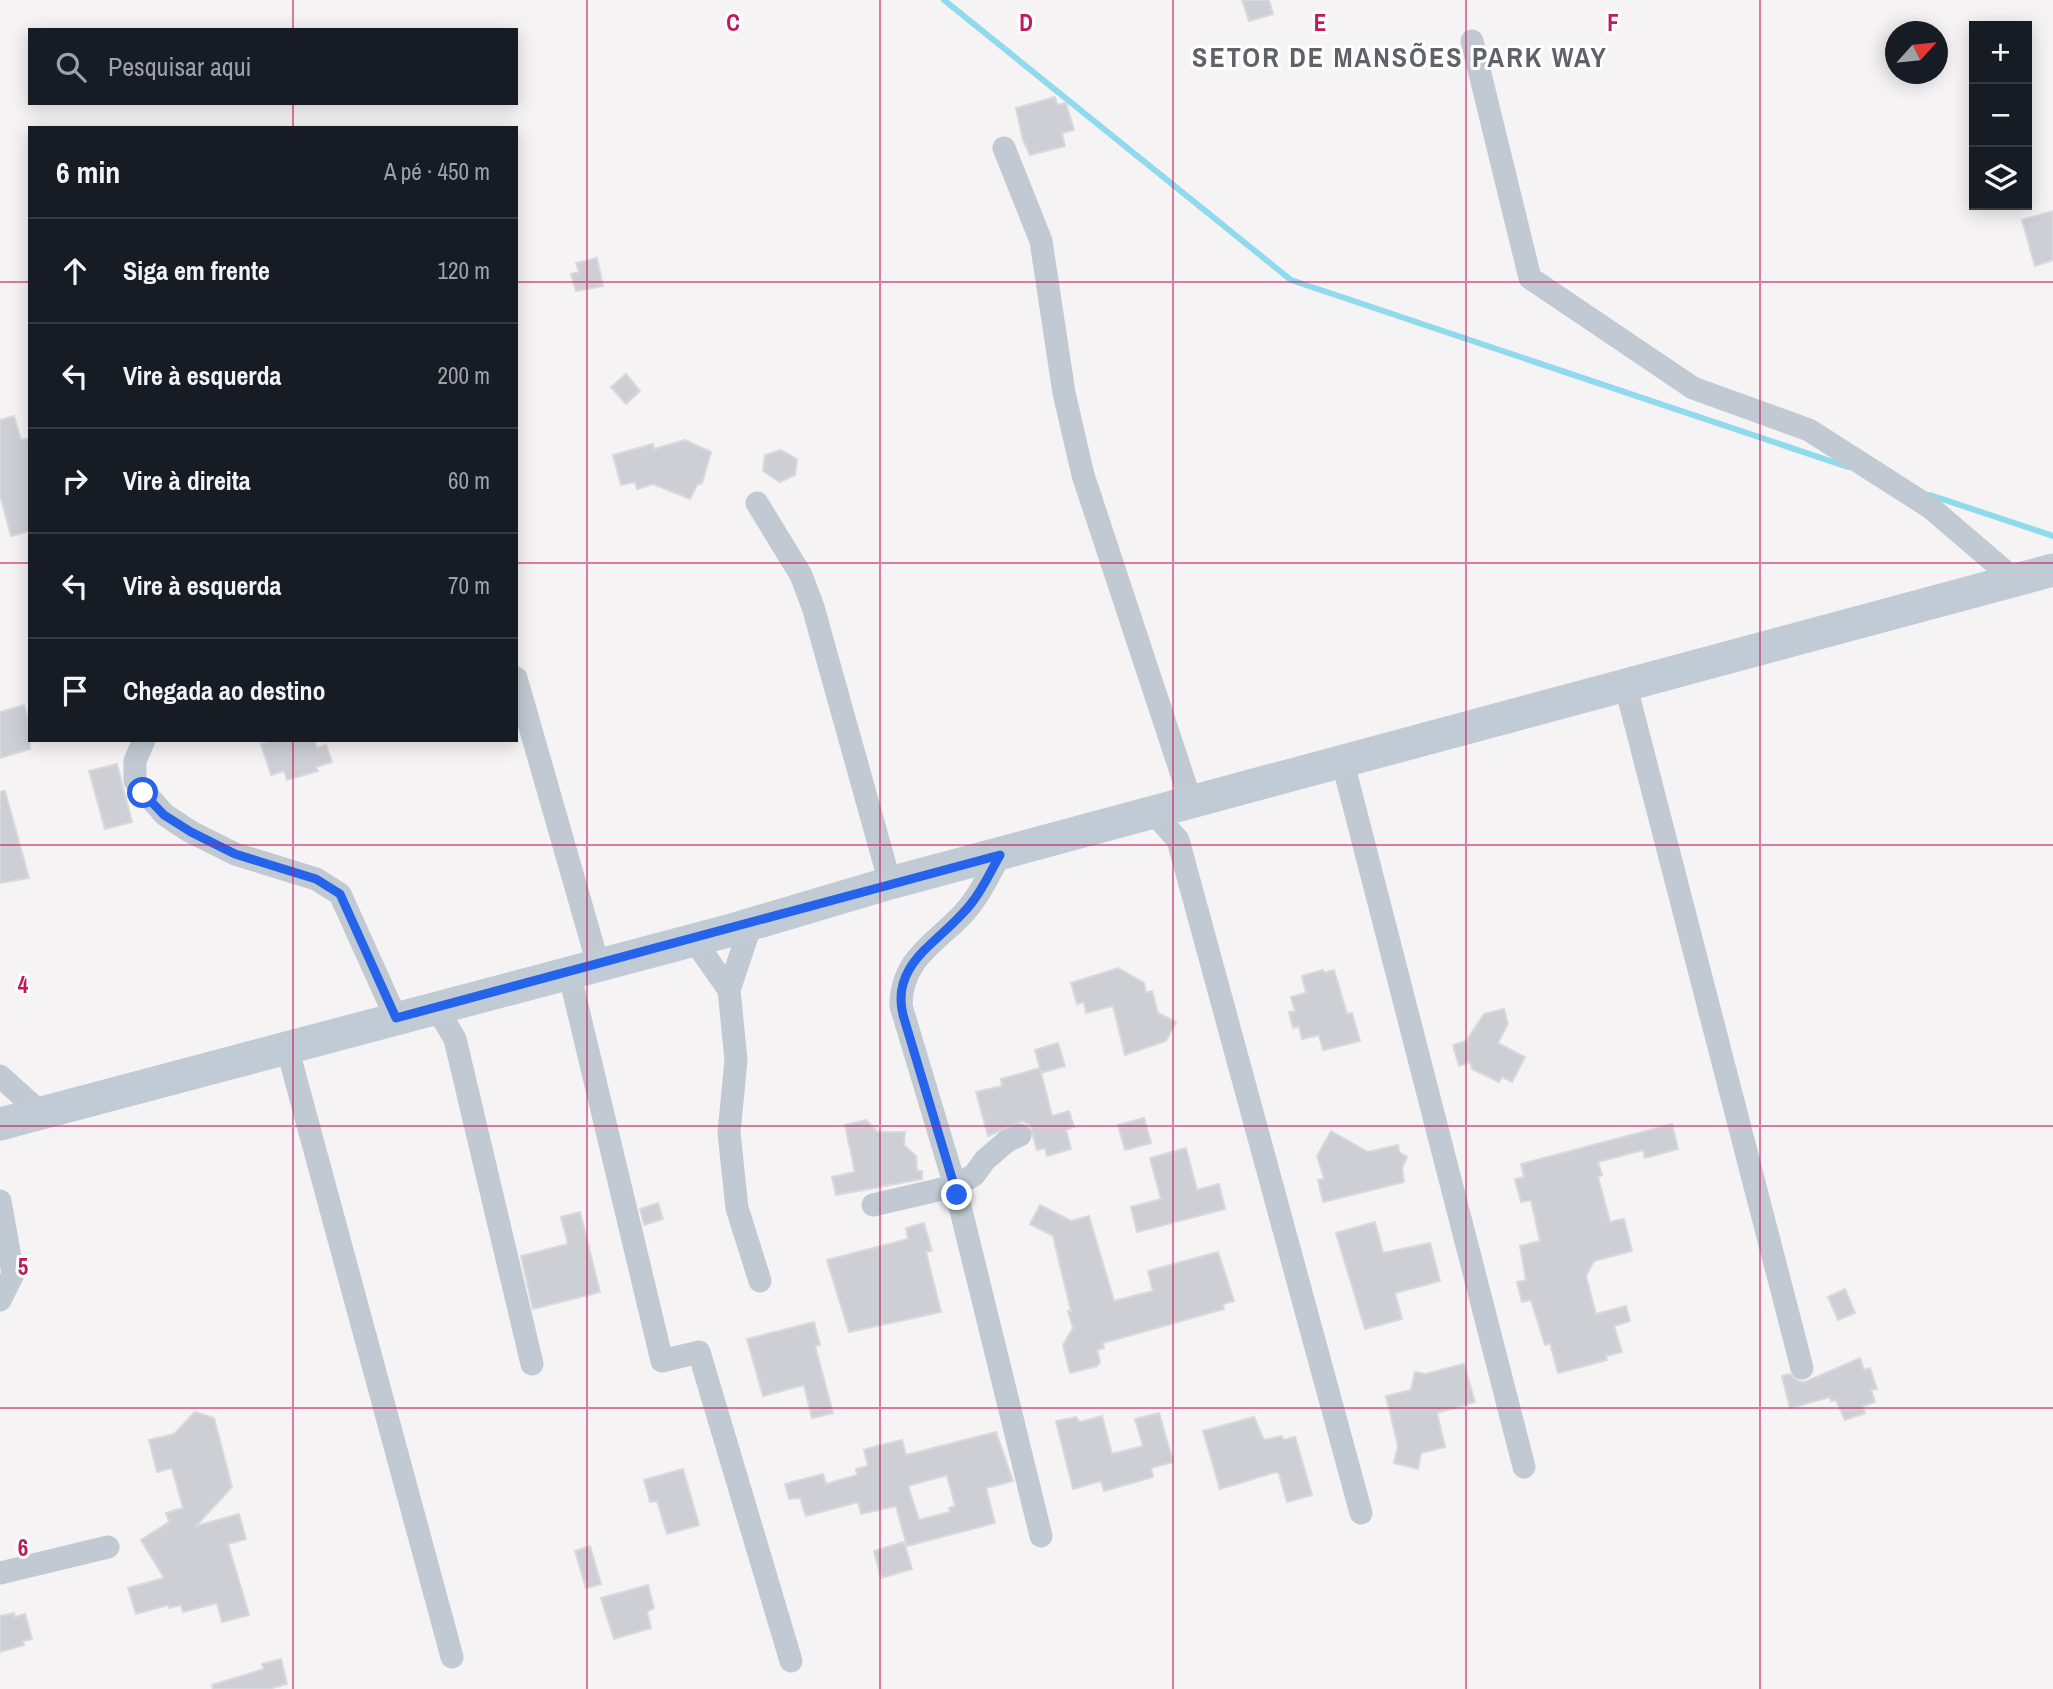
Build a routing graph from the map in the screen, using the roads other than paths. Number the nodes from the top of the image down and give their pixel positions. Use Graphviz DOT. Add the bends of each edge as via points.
graph roads {
  1 [pos="1472,41"];
  2 [pos="1004,148"];
  3 [pos="757,503"];
  4 [pos="2053,570"];
  5 [pos="2015,580"];
  6 [pos="518,687"];
  7 [pos="1626,687"];
  8 [pos="143,742"];
  9 [pos="1343,763"];
  10 [pos="1194,801"];
  11 [pos="1153,812"];
  12 [pos="1178,840"];
  13 [pos="1000,855"];
  14 [pos="890,883"];
  15 [pos="751,924"];
  16 [pos="694,940"];
  17 [pos="584,968"];
  18 [pos="729,990"];
  19 [pos="468,998"];
  20 [pos="436,1007"];
  21 [pos="396,1018"];
  22 [pos="455,1039"];
  23 [pos="287,1047"];
  24 [pos="0,1076"];
  25 [pos="41,1113"];
  26 [pos="0,1124"];
  27 [pos="1020,1135"];
  28 [pos="955,1186"];
  29 [pos="0,1201"];
  30 [pos="873,1205"];
  31 [pos="760,1281"];
  32 [pos="0,1300"];
  33 [pos="532,1364"];
  34 [pos="1802,1368"];
  35 [pos="1524,1467"];
  36 [pos="1361,1513"];
  37 [pos="1041,1536"];
  38 [pos="108,1547"];
  39 [pos="0,1573"];
  40 [pos="453,1657"];
  41 [pos="791,1661"];
  1 -- 5 [label="street" via="1530,278 1693,388 1809,430 1931,508"];
  2 -- 10 [label="street" via="1041,241 1064,393 1083,475"];
  3 -- 14 [label="street" via="801,575 813,607"];
  4 -- 5 [label="street"];
  5 -- 7 [label="street"];
  6 -- 17 [label="street"];
  7 -- 9 [label="street"];
  7 -- 34 [label="street"];
  8 -- 21 [label="street" via="135,761 135,781 164,815 235,854 316,879 340,894"];
  9 -- 10 [label="street"];
  9 -- 35 [label="street"];
  10 -- 11 [label="street"];
  10 -- 12 [label="street"];
  11 -- 12 [label="street"];
  11 -- 13 [label="street"];
  12 -- 36 [label="street"];
  13 -- 14 [label="street"];
  13 -- 28 [label="street" via="962,915 916,957 901,989 903,1015"];
  14 -- 15 [label="street"];
  15 -- 16 [label="street"];
  15 -- 18 [label="street"];
  16 -- 17 [label="street"];
  16 -- 18 [label="street"];
  17 -- 19 [label="street"];
  17 -- 41 [label="street" via="662,1361 699,1352"];
  18 -- 31 [label="street" via="736,1060 729,1133 732,1177"];
  19 -- 20 [label="street"];
  19 -- 22 [label="street"];
  20 -- 21 [label="street"];
  20 -- 22 [label="street"];
  21 -- 23 [label="street"];
  22 -- 33 [label="street"];
  23 -- 25 [label="street"];
  23 -- 40 [label="street"];
  24 -- 25 [label="street"];
  25 -- 26 [label="street"];
  27 -- 28 [label="street"];
  28 -- 30 [label="street"];
  28 -- 37 [label="street"];
  29 -- 32 [label="street" via="13,1274"];
  38 -- 39 [label="street"];
}
